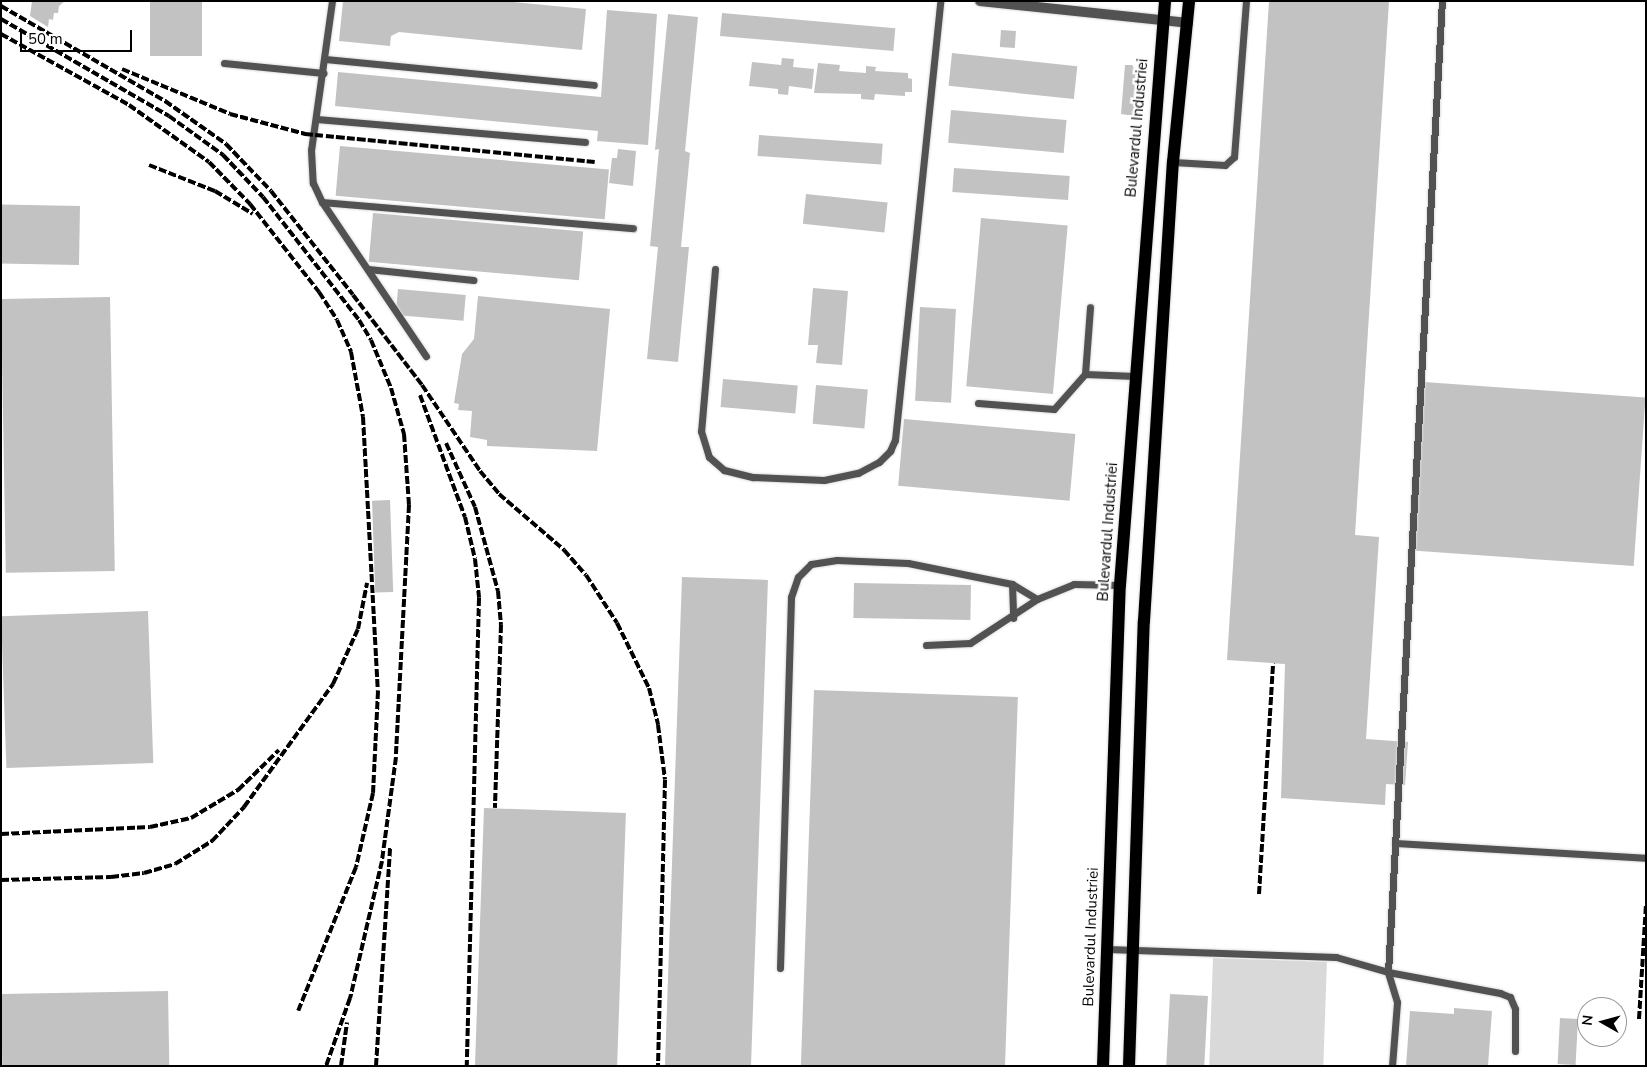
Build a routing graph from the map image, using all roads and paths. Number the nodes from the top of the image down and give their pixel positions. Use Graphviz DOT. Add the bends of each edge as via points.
graph roads {
  1 [pos="332,1"];
  2 [pos="940,1"];
  3 [pos="980,1"];
  4 [pos="1165,1"];
  5 [pos="1189,1"];
  6 [pos="1246,1"];
  7 [pos="1442,1"];
  8 [pos="1163,20"];
  9 [pos="1188,23"];
  10 [pos="325,59"];
  11 [pos="224,63"];
  12 [pos="323,73"];
  13 [pos="594,85"];
  14 [pos="317,119"];
  15 [pos="585,142"];
  16 [pos="1173,162"];
  17 [pos="322,202"];
  18 [pos="633,228"];
  19 [pos="368,269"];
  20 [pos="715,269"];
  21 [pos="473,280"];
  22 [pos="1090,307"];
  23 [pos="426,356"];
  24 [pos="1085,374"];
  25 [pos="1135,376"];
  26 [pos="978,403"];
  27 [pos="1012,584"];
  28 [pos="1120,586"];
  29 [pos="1037,599"];
  30 [pos="1013,618"];
  31 [pos="926,645"];
  32 [pos="1395,843"];
  33 [pos="1646,858"];
  34 [pos="1107,949"];
  35 [pos="1132,950"];
  36 [pos="780,968"];
  37 [pos="1388,972"];
  38 [pos="1515,1051"];
  39 [pos="1103,1066"];
  40 [pos="1129,1066"];
  41 [pos="1392,1066"];
  1 -- 10 [label="lane"];
  2 -- 20 [label="lane" via="895,440 890,451 878,462 858,474 824,480 753,477 724,470 709,457 701,431"];
  3 -- 8 [label="street"];
  4 -- 8 [label="main road, Bulevardul Industriei"];
  5 -- 9 [label="main road"];
  6 -- 16 [label="lane" via="1234,157 1225,165"];
  7 -- 32 [label="lane"];
  8 -- 9 [label="street"];
  8 -- 25 [label="main road, Bulevardul Industriei"];
  9 -- 16 [label="main road"];
  10 -- 12 [label="lane"];
  10 -- 13 [label="lane"];
  11 -- 12 [label="lane"];
  12 -- 14 [label="lane"];
  14 -- 15 [label="lane"];
  14 -- 17 [label="lane" via="310,167"];
  16 -- 35 [label="main road" via="1144,621"];
  17 -- 18 [label="lane"];
  17 -- 19 [label="lane"];
  19 -- 21 [label="lane"];
  19 -- 23 [label="lane"];
  22 -- 24 [label="lane"];
  24 -- 25 [label="lane"];
  24 -- 26 [label="lane" via="1054,409"];
  25 -- 28 [label="main road, Bulevardul Industriei"];
  27 -- 29 [label="lane"];
  27 -- 30 [label="lane"];
  27 -- 36 [label="lane" via="908,563 837,560 811,564 798,577 791,596"];
  28 -- 29 [label="lane" via="1074,584"];
  28 -- 34 [label="main road, Bulevardul Industriei"];
  29 -- 30 [label="lane"];
  30 -- 31 [label="lane" via="970,643"];
  32 -- 33 [label="lane"];
  32 -- 37 [label="lane"];
  34 -- 35 [label="lane"];
  34 -- 39 [label="main road, Bulevardul Industriei"];
  35 -- 37 [label="lane" via="1336,957"];
  35 -- 40 [label="main road"];
  37 -- 38 [label="lane" via="1510,997 1514,1009"];
  37 -- 41 [label="lane" via="1397,1002"];
}
